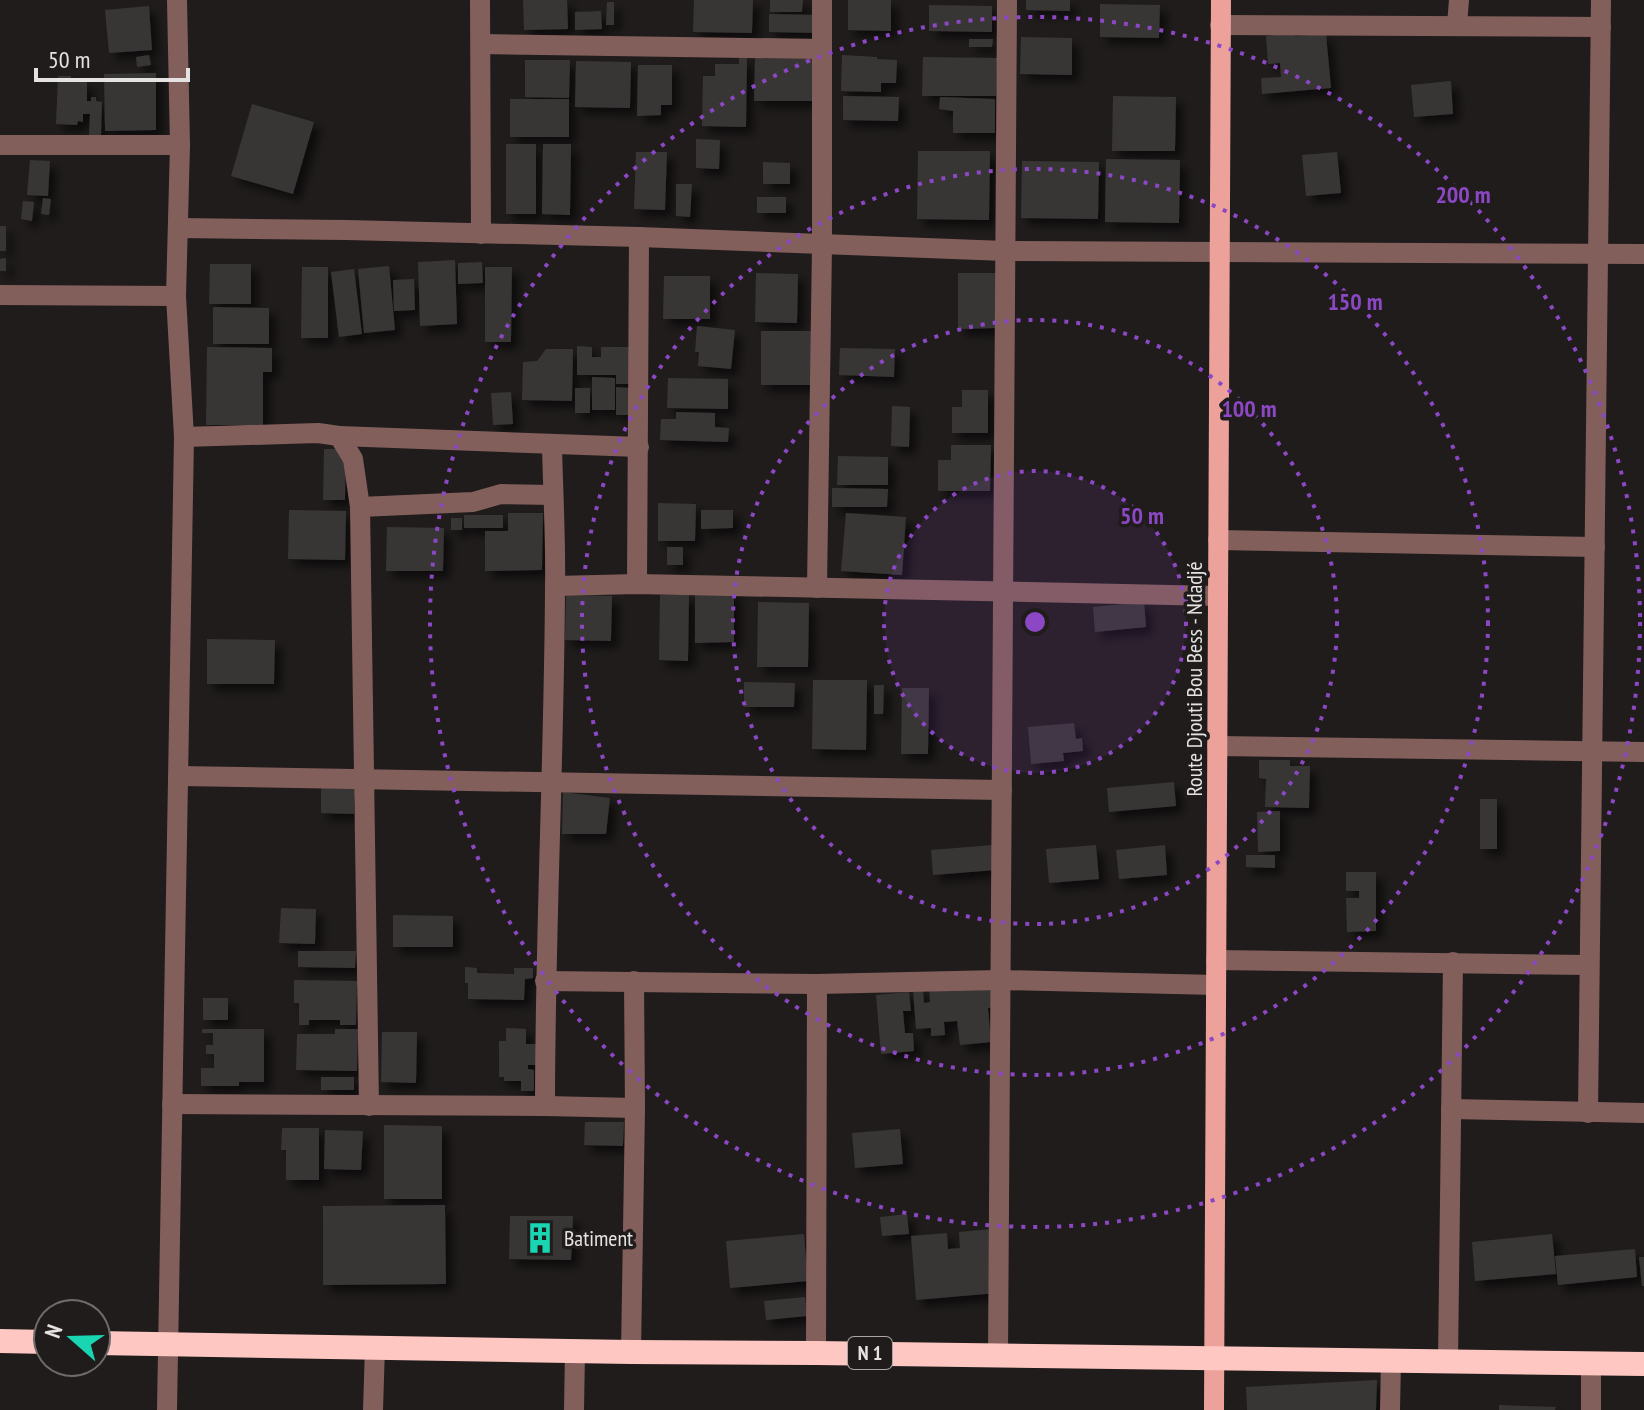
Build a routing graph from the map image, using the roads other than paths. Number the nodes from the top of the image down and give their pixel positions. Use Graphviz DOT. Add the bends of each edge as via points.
graph roads {
  1 [pos="177,0"];
  2 [pos="480,0"];
  3 [pos="822,0"];
  4 [pos="1007,0"];
  5 [pos="1221,0"];
  6 [pos="1459,0"];
  7 [pos="1601,0"];
  8 [pos="1220,25"];
  9 [pos="1457,25"];
  10 [pos="1601,27"];
  11 [pos="481,44"];
  12 [pos="822,49"];
  13 [pos="0,145"];
  14 [pos="180,145"];
  15 [pos="179,228"];
  16 [pos="481,234"];
  17 [pos="639,237"];
  18 [pos="822,245"];
  19 [pos="1005,251"];
  20 [pos="1219,252"];
  21 [pos="1598,254"];
  22 [pos="1644,254"];
  23 [pos="0,295"];
  24 [pos="176,296"];
  25 [pos="339,436"];
  26 [pos="184,437"];
  27 [pos="552,445"];
  28 [pos="639,447"];
  29 [pos="553,495"];
  30 [pos="360,507"];
  31 [pos="1218,540"];
  32 [pos="1595,547"];
  33 [pos="637,584"];
  34 [pos="555,586"];
  35 [pos="817,588"];
  36 [pos="1003,592"];
  37 [pos="1218,596"];
  38 [pos="1217,746"];
  39 [pos="1592,752"];
  40 [pos="1644,752"];
  41 [pos="179,776"];
  42 [pos="363,779"];
  43 [pos="552,783"];
  44 [pos="1002,790"];
  45 [pos="1216,960"];
  46 [pos="1453,962"];
  47 [pos="1589,965"];
  48 [pos="1000,980"];
  49 [pos="545,981"];
  50 [pos="634,981"];
  51 [pos="817,984"];
  52 [pos="1216,985"];
  53 [pos="172,1104"];
  54 [pos="369,1106"];
  55 [pos="545,1106"];
  56 [pos="635,1108"];
  57 [pos="1451,1109"];
  58 [pos="1588,1113"];
  59 [pos="1644,1113"];
  60 [pos="0,1341"];
  61 [pos="32,1342"];
  62 [pos="112,1343"];
  63 [pos="168,1344"];
  64 [pos="375,1347"];
  65 [pos="575,1351"];
  66 [pos="631,1352"];
  67 [pos="816,1353"];
  68 [pos="998,1355"];
  69 [pos="1215,1358"];
  70 [pos="1391,1360"];
  71 [pos="1448,1361"];
  72 [pos="1591,1363"];
  73 [pos="1644,1364"];
  74 [pos="167,1410"];
  75 [pos="373,1410"];
  76 [pos="574,1410"];
  77 [pos="1214,1410"];
  78 [pos="1390,1410"];
  79 [pos="1591,1410"];
  1 -- 14 [label="street"];
  2 -- 11 [label="street"];
  3 -- 12 [label="street"];
  4 -- 19 [label="street"];
  5 -- 8 [label="main road, Route Djouti Bou Bess - Ndadjé"];
  6 -- 9 [label="street"];
  7 -- 10 [label="street"];
  8 -- 9 [label="street"];
  8 -- 20 [label="main road, Route Djouti Bou Bess - Ndadjé"];
  9 -- 10 [label="street"];
  10 -- 21 [label="street"];
  11 -- 12 [label="street"];
  11 -- 16 [label="street"];
  12 -- 18 [label="street"];
  13 -- 14 [label="street"];
  14 -- 15 [label="street"];
  15 -- 16 [label="street"];
  15 -- 24 [label="street"];
  16 -- 17 [label="street"];
  17 -- 18 [label="street"];
  17 -- 28 [label="street"];
  18 -- 19 [label="street"];
  18 -- 35 [label="street"];
  19 -- 20 [label="street"];
  19 -- 36 [label="street"];
  20 -- 21 [label="street"];
  20 -- 31 [label="main road, Route Djouti Bou Bess - Ndadjé"];
  21 -- 22 [label="street"];
  21 -- 32 [label="street"];
  23 -- 24 [label="street"];
  24 -- 26 [label="street"];
  25 -- 26 [label="street"];
  25 -- 27 [label="street"];
  25 -- 30 [label="street" via="353,459"];
  26 -- 41 [label="street"];
  27 -- 28 [label="street"];
  27 -- 29 [label="street"];
  28 -- 33 [label="street"];
  29 -- 30 [label="street" via="501,494 473,502"];
  29 -- 34 [label="street"];
  30 -- 42 [label="street"];
  31 -- 32 [label="street"];
  31 -- 37 [label="main road, Route Djouti Bou Bess - Ndadjé"];
  32 -- 39 [label="street"];
  33 -- 34 [label="street"];
  33 -- 35 [label="street"];
  34 -- 43 [label="street"];
  35 -- 36 [label="street"];
  36 -- 37 [label="street"];
  36 -- 44 [label="street"];
  37 -- 38 [label="main road, Route Djouti Bou Bess - Ndadjé"];
  38 -- 39 [label="street"];
  38 -- 45 [label="main road, Route Djouti Bou Bess - Ndadjé"];
  39 -- 40 [label="street"];
  39 -- 47 [label="street"];
  41 -- 42 [label="street"];
  41 -- 53 [label="street"];
  42 -- 43 [label="street"];
  42 -- 54 [label="street"];
  43 -- 44 [label="street"];
  43 -- 49 [label="street"];
  44 -- 48 [label="street"];
  45 -- 46 [label="street"];
  45 -- 52 [label="main road, Route Djouti Bou Bess - Ndadjé"];
  46 -- 47 [label="street"];
  46 -- 57 [label="street"];
  47 -- 58 [label="street"];
  48 -- 51 [label="street"];
  48 -- 52 [label="street"];
  48 -- 68 [label="street"];
  49 -- 50 [label="street"];
  49 -- 55 [label="street"];
  50 -- 51 [label="street"];
  50 -- 56 [label="street"];
  51 -- 67 [label="street"];
  52 -- 69 [label="main road, Route Djouti Bou Bess - Ndadjé"];
  53 -- 54 [label="street"];
  53 -- 63 [label="street"];
  54 -- 55 [label="street"];
  55 -- 56 [label="street"];
  56 -- 66 [label="street"];
  57 -- 58 [label="street"];
  57 -- 71 [label="street"];
  58 -- 59 [label="street"];
  60 -- 61 [label="highway"];
  62 -- 63 [label="highway, N 1"];
  63 -- 64 [label="highway, N 1"];
  63 -- 74 [label="street"];
  64 -- 65 [label="highway, N 1"];
  64 -- 75 [label="street"];
  65 -- 66 [label="highway, N 1"];
  65 -- 76 [label="street"];
  66 -- 67 [label="highway, N 1"];
  67 -- 68 [label="highway, N 1"];
  68 -- 69 [label="highway, N 1"];
  69 -- 70 [label="highway, N 1"];
  69 -- 77 [label="main road, Route Djouti Bou Bess - Ndadjé"];
  70 -- 71 [label="highway, N 1"];
  70 -- 78 [label="street"];
  71 -- 72 [label="highway, N 1"];
  72 -- 73 [label="highway, N 1"];
  72 -- 79 [label="street"];
}
